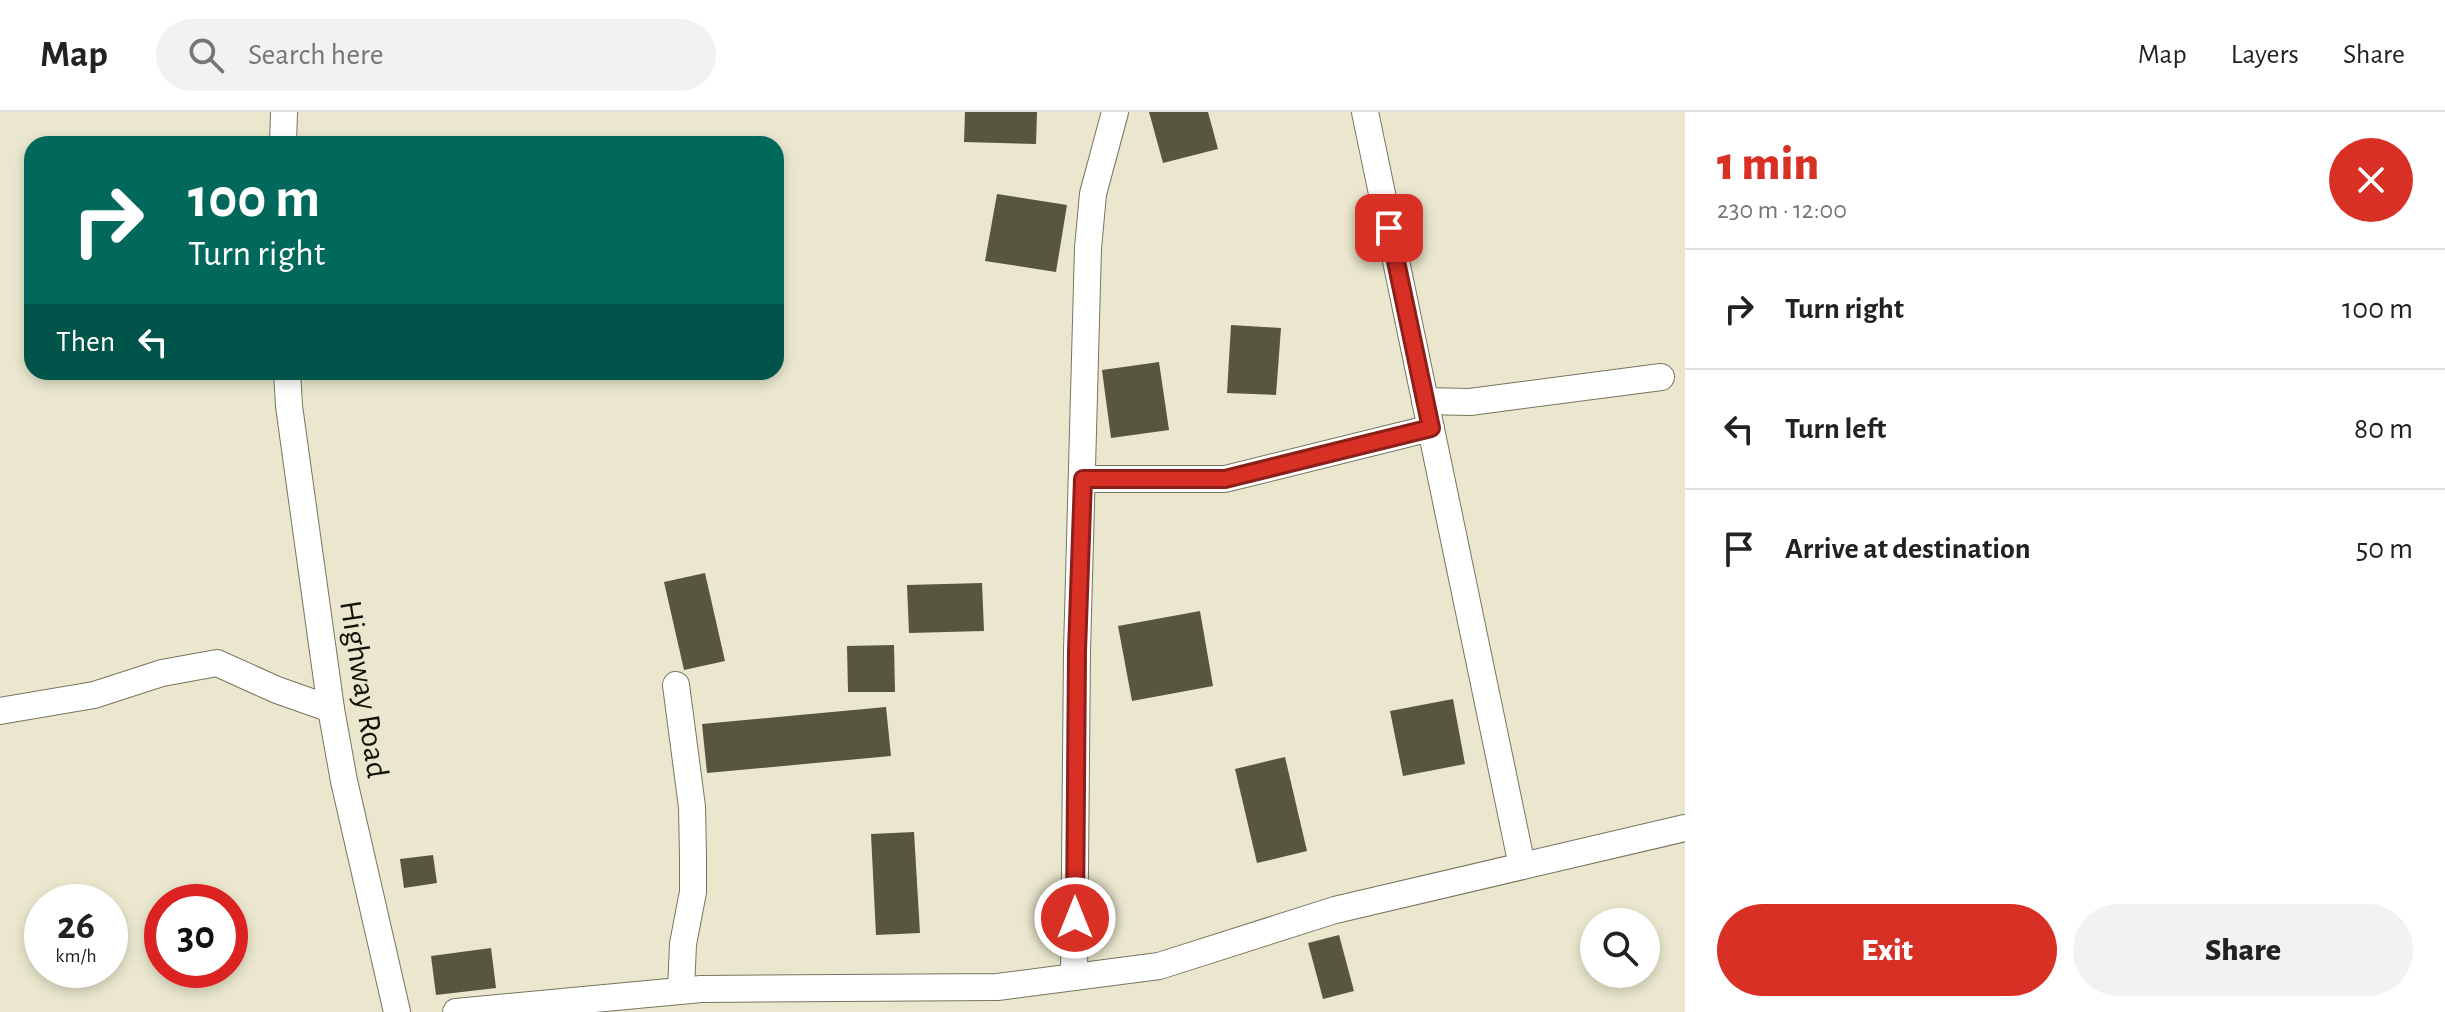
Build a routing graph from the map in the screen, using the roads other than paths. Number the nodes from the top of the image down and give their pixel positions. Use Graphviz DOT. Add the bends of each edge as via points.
graph roads {
  1 [pos="284,112"];
  2 [pos="1115,112"];
  3 [pos="1365,112"];
  4 [pos="283,136"];
  5 [pos="1661,377"];
  6 [pos="287,380"];
  7 [pos="1425,401"];
  8 [pos="1431,428"];
  9 [pos="1083,479"];
  10 [pos="676,685"];
  11 [pos="331,709"];
  12 [pos="0,711"];
  13 [pos="1685,828"];
  14 [pos="1522,866"];
  15 [pos="1074,977"];
  16 [pos="681,990"];
  17 [pos="397,1012"];
  18 [pos="456,1012"];
  1 -- 4 [label="street"];
  2 -- 9 [label="street" via="1093,194 1088,248"];
  3 -- 7 [label="street"];
  5 -- 7 [label="street" via="1470,402"];
  6 -- 11 [label="street, Highway Road"];
  7 -- 8 [label="street"];
  8 -- 9 [label="street" via="1225,479"];
  8 -- 14 [label="street"];
  9 -- 15 [label="street"];
  10 -- 16 [label="street" via="693,857"];
  11 -- 12 [label="street" via="217,663 162,673 94,695"];
  11 -- 17 [label="street, Highway Road"];
  13 -- 14 [label="street"];
  14 -- 15 [label="street" via="1335,910 1159,966"];
  15 -- 16 [label="street" via="997,987"];
  16 -- 18 [label="street"];
}
